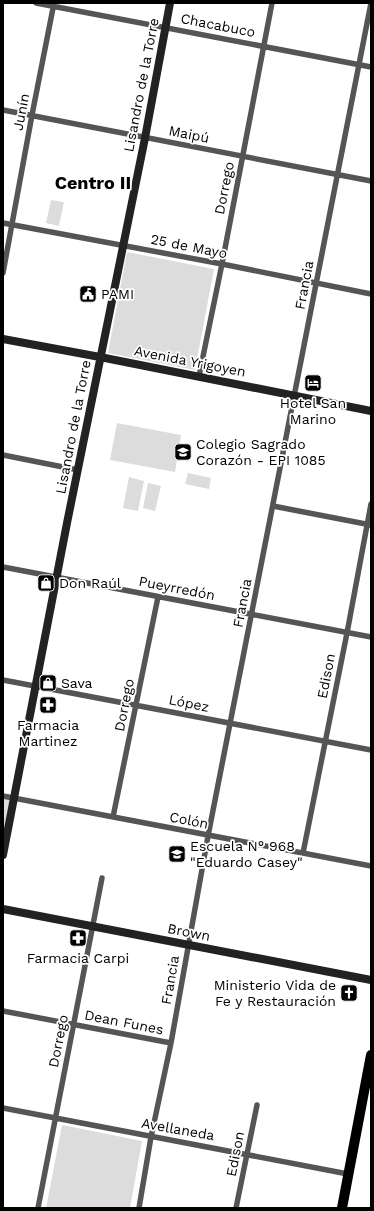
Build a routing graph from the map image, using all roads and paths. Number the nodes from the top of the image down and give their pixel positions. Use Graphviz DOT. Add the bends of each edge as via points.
graph roads {
  1 [pos="36,3"];
  2 [pos="170,3"];
  3 [pos="272,3"];
  4 [pos="371,3"];
  5 [pos="54,5"];
  6 [pos="164,27"];
  7 [pos="264,46"];
  8 [pos="358,64"];
  9 [pos="371,67"];
  10 [pos="3,110"];
  11 [pos="32,115"];
  12 [pos="144,138"];
  13 [pos="242,157"];
  14 [pos="337,175"];
  15 [pos="371,181"];
  16 [pos="3,223"];
  17 [pos="12,225"];
  18 [pos="122,246"];
  19 [pos="222,264"];
  20 [pos="3,273"];
  21 [pos="316,283"];
  22 [pos="371,294"];
  23 [pos="3,339"];
  24 [pos="100,357"];
  25 [pos="199,376"];
  26 [pos="294,396"];
  27 [pos="371,411"];
  28 [pos="3,456"];
  29 [pos="78,470"];
  30 [pos="371,504"];
  31 [pos="273,506"];
  32 [pos="369,524"];
  33 [pos="3,567"];
  34 [pos="57,577"];
  35 [pos="158,597"];
  36 [pos="252,615"];
  37 [pos="347,633"];
  38 [pos="371,638"];
  39 [pos="3,680"];
  40 [pos="36,686"];
  41 [pos="137,705"];
  42 [pos="231,723"];
  43 [pos="325,741"];
  44 [pos="371,750"];
  45 [pos="3,796"];
  46 [pos="13,798"];
  47 [pos="114,817"];
  48 [pos="208,836"];
  49 [pos="303,853"];
  50 [pos="3,855"];
  51 [pos="371,866"];
  52 [pos="102,878"];
  53 [pos="3,909"];
  54 [pos="92,926"];
  55 [pos="188,945"];
  56 [pos="371,980"];
  57 [pos="3,1011"];
  58 [pos="73,1024"];
  59 [pos="171,1043"];
  60 [pos="371,1056"];
  61 [pos="368,1083"];
  62 [pos="257,1105"];
  63 [pos="3,1108"];
  64 [pos="55,1118"];
  65 [pos="151,1137"];
  66 [pos="247,1154"];
  67 [pos="348,1174"];
  68 [pos="38,1208"];
  69 [pos="138,1208"];
  70 [pos="236,1208"];
  71 [pos="342,1208"];
  1 -- 5 [label="street, Chacabuco"];
  2 -- 6 [label="main road, Lisandro de la Torre"];
  3 -- 7 [label="street, Dorrego"];
  4 -- 8 [label="street, Francia"];
  5 -- 6 [label="street, Chacabuco"];
  5 -- 11 [label="street, Junín"];
  6 -- 7 [label="street, Chacabuco"];
  6 -- 12 [label="main road, Lisandro de la Torre"];
  7 -- 8 [label="street, Chacabuco"];
  7 -- 13 [label="street, Dorrego"];
  8 -- 9 [label="street, Chacabuco"];
  8 -- 14 [label="street, Francia"];
  10 -- 11 [label="street, Maipú"];
  11 -- 12 [label="street, Maipú"];
  11 -- 17 [label="street, Junín"];
  12 -- 13 [label="street, Maipú"];
  12 -- 18 [label="main road, Lisandro de la Torre"];
  13 -- 14 [label="street, Maipú"];
  13 -- 19 [label="street, Dorrego"];
  14 -- 15 [label="street, Maipú"];
  14 -- 21 [label="street, Francia"];
  16 -- 17 [label="street, 25 de Mayo"];
  17 -- 18 [label="street, 25 de Mayo"];
  17 -- 20 [label="street, Junín"];
  18 -- 19 [label="street, 25 de Mayo"];
  18 -- 24 [label="main road, Lisandro de la Torre"];
  19 -- 21 [label="street, 25 de Mayo"];
  19 -- 25 [label="street, Dorrego"];
  21 -- 22 [label="street, 25 de Mayo"];
  21 -- 26 [label="street, Francia"];
  23 -- 24 [label="main road, Avenida Yrigoyen"];
  24 -- 25 [label="main road, Avenida Yrigoyen"];
  24 -- 29 [label="main road, Lisandro de la Torre"];
  25 -- 26 [label="main road, Avenida Yrigoyen"];
  26 -- 27 [label="main road, Avenida Yrigoyen"];
  26 -- 31 [label="street, Francia"];
  28 -- 29 [label="street"];
  29 -- 34 [label="main road, Lisandro de la Torre"];
  30 -- 32 [label="street, Edison"];
  31 -- 32 [label="street"];
  31 -- 36 [label="street, Francia"];
  32 -- 37 [label="street, Edison"];
  33 -- 34 [label="street, Pueyrredón"];
  34 -- 35 [label="street, Pueyrredón"];
  34 -- 40 [label="main road, Lisandro de la Torre"];
  35 -- 36 [label="street, Pueyrredón"];
  35 -- 41 [label="street, Dorrego"];
  36 -- 37 [label="street, Pueyrredón"];
  36 -- 42 [label="street, Francia"];
  37 -- 38 [label="street, Pueyrredón"];
  37 -- 43 [label="street, Edison"];
  39 -- 40 [label="street, López"];
  40 -- 41 [label="street, López"];
  40 -- 46 [label="main road, Lisandro de la Torre"];
  41 -- 42 [label="street, López"];
  41 -- 47 [label="street, Dorrego"];
  42 -- 43 [label="street, López"];
  42 -- 48 [label="street, Francia"];
  43 -- 44 [label="street, López"];
  43 -- 49 [label="street, Edison"];
  45 -- 46 [label="street, Colón"];
  46 -- 47 [label="street, Colón"];
  46 -- 50 [label="main road, Lisandro de la Torre"];
  47 -- 48 [label="street, Colón"];
  48 -- 49 [label="street, Colón"];
  48 -- 55 [label="street, Francia"];
  49 -- 51 [label="street, Colón"];
  52 -- 54 [label="street, Dorrego"];
  53 -- 54 [label="main road, Brown"];
  54 -- 55 [label="main road, Brown"];
  54 -- 58 [label="street, Dorrego"];
  55 -- 56 [label="main road, Brown"];
  55 -- 59 [label="street, Francia"];
  57 -- 58 [label="street, Dean Funes"];
  58 -- 59 [label="street, Dean Funes"];
  58 -- 64 [label="street, Dorrego"];
  59 -- 65 [label="street, Francia"];
  60 -- 61 [label="highway"];
  61 -- 67 [label="highway"];
  62 -- 66 [label="street, Edison"];
  63 -- 64 [label="street, Avellaneda"];
  64 -- 65 [label="street, Avellaneda"];
  64 -- 68 [label="street, Dorrego"];
  65 -- 66 [label="street, Avellaneda"];
  65 -- 69 [label="street, Francia"];
  66 -- 67 [label="street, Avellaneda"];
  66 -- 70 [label="street, Edison"];
  67 -- 71 [label="highway"];
}
